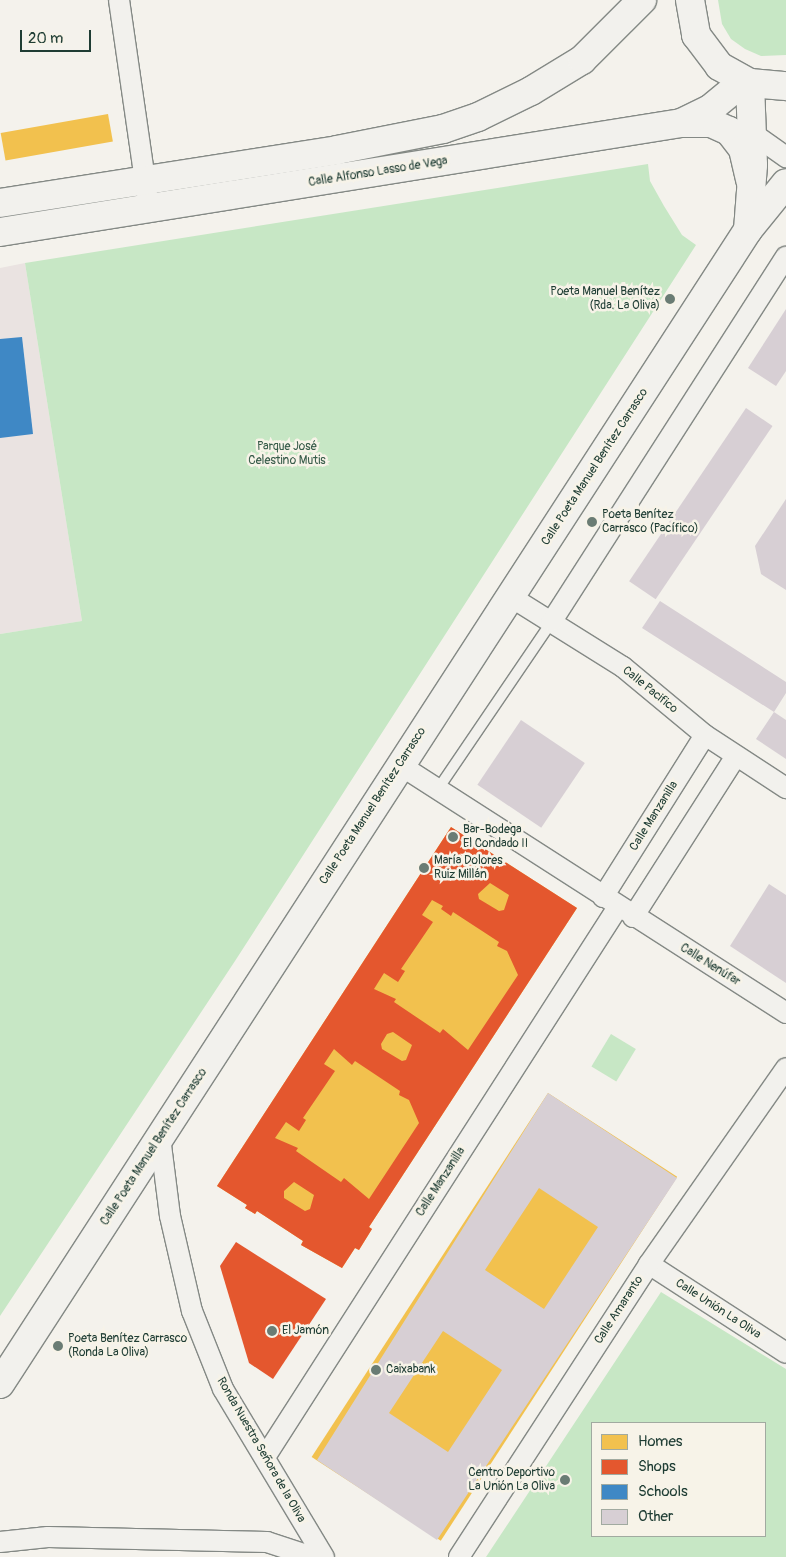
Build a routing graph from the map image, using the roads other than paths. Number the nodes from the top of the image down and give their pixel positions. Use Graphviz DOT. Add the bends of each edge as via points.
graph roads {
  1 [pos="120,0"];
  2 [pos="642,0"];
  3 [pos="690,0"];
  4 [pos="747,82"];
  5 [pos="786,86"];
  6 [pos="681,123"];
  7 [pos="752,133"];
  8 [pos="786,157"];
  9 [pos="145,179"];
  10 [pos="786,183"];
  11 [pos="752,188"];
  12 [pos="0,203"];
  13 [pos="149,208"];
  14 [pos="748,230"];
  15 [pos="0,232"];
  16 [pos="786,258"];
  17 [pos="511,597"];
  18 [pos="552,621"];
  19 [pos="705,735"];
  20 [pos="736,756"];
  21 [pos="400,765"];
  22 [pos="438,788"];
  23 [pos="786,788"];
  24 [pos="618,907"];
  25 [pos="786,1013"];
  26 [pos="786,1068"];
  27 [pos="160,1137"];
  28 [pos="649,1264"];
  29 [pos="786,1353"];
  30 [pos="0,1384"];
  31 [pos="265,1457"];
  32 [pos="0,1542"];
  33 [pos="313,1557"];
  34 [pos="324,1557"];
  35 [pos="459,1557"];
  1 -- 9 [label="street"];
  2 -- 9 [label="main road" via="582,60 532,91 443,130"];
  3 -- 4 [label="main road" via="693,26 705,52 718,66"];
  4 -- 5 [label="main road"];
  4 -- 6 [label="main road, Calle Alfonso Lasso de Vega" via="710,109"];
  4 -- 7 [label="main road, Calle Poeta Manuel Benítez Carrasco"];
  6 -- 11 [label="main road" via="711,123 729,131 743,149"];
  6 -- 13 [label="main road, Calle Alfonso Lasso de Vega"];
  7 -- 8 [label="street"];
  7 -- 11 [label="main road, Calle Poeta Manuel Benítez Carrasco"];
  9 -- 12 [label="main road"];
  9 -- 13 [label="street"];
  10 -- 14 [label="main road, Calle Poeta Manuel Benítez Carrasco"];
  11 -- 14 [label="main road, Calle Poeta Manuel Benítez Carrasco"];
  13 -- 15 [label="main road, Calle Alfonso Lasso de Vega"];
  14 -- 17 [label="main road, Calle Poeta Manuel Benítez Carrasco"];
  16 -- 18 [label="street"];
  17 -- 18 [label="street, Calle Pacifico"];
  17 -- 21 [label="main road, Calle Poeta Manuel Benítez Carrasco"];
  18 -- 19 [label="street, Calle Pacifico" via="623,667"];
  18 -- 22 [label="lane"];
  19 -- 20 [label="street, Calle Pacifico"];
  19 -- 24 [label="street, Calle Manzanilla"];
  20 -- 23 [label="street, Calle Pacifico"];
  20 -- 24 [label="street, Calle Manzanilla"];
  21 -- 22 [label="street, Calle Nenúfar"];
  21 -- 27 [label="main road, Calle Poeta Manuel Benítez Carrasco"];
  22 -- 24 [label="street, Calle Nenúfar"];
  24 -- 25 [label="street, Calle Nenúfar"];
  24 -- 31 [label="street, Calle Manzanilla"];
  26 -- 28 [label="street, Calle Amaranto"];
  27 -- 30 [label="main road, Calle Poeta Manuel Benítez Carrasco"];
  27 -- 31 [label="street, Ronda Nuestra Señora de la Oliva" via="170,1216 192,1311 222,1389"];
  28 -- 29 [label="street, Calle Unión La Oliva"];
  28 -- 35 [label="street, Calle Amaranto"];
  31 -- 34 [label="street, Ronda Nuestra Señora de la Oliva"];
  32 -- 33 [label="street" via="48,1537 266,1542"];
}
